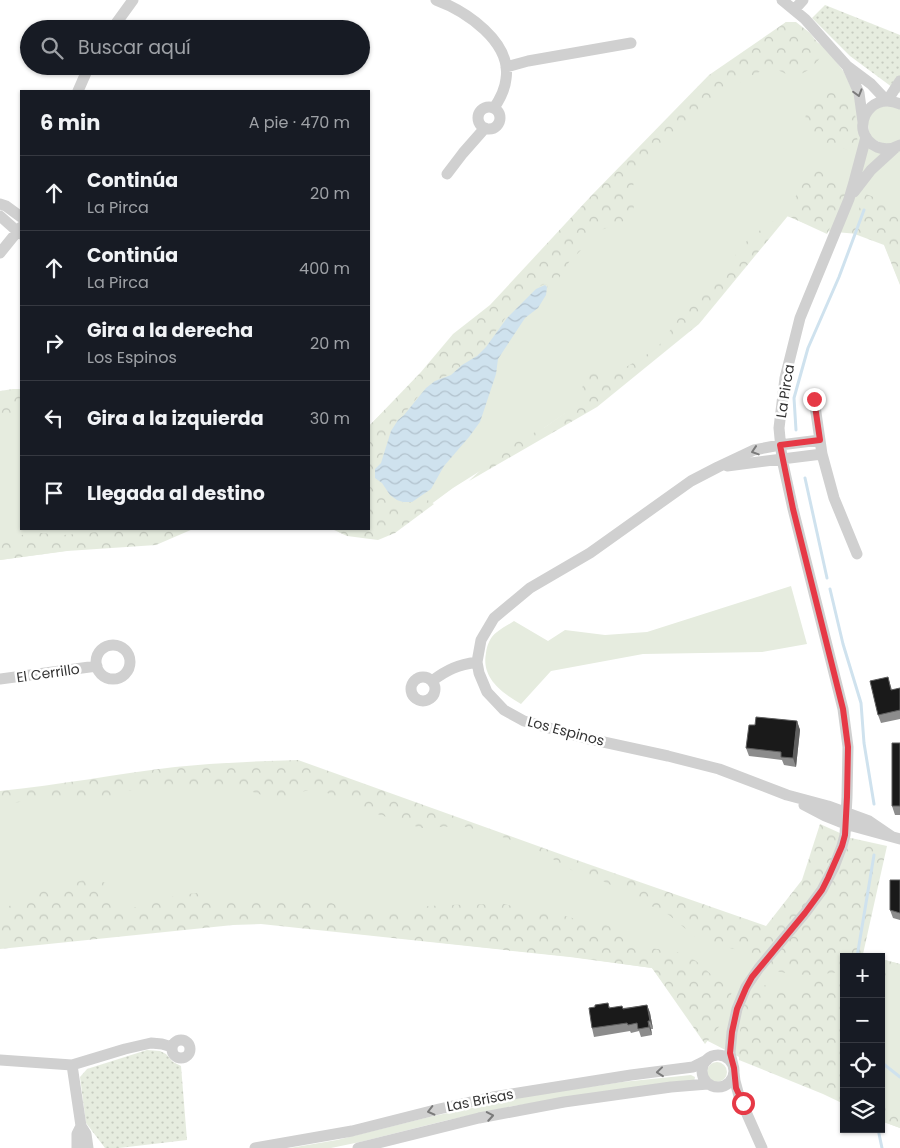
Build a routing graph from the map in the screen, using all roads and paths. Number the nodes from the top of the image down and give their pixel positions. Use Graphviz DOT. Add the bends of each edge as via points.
graph roads {
  1 [pos="133,0"];
  2 [pos="436,0"];
  3 [pos="782,0"];
  4 [pos="803,0"];
  5 [pos="794,10"];
  6 [pos="119,20"];
  7 [pos="630,43"];
  8 [pos="847,66"];
  9 [pos="506,67"];
  10 [pos="85,75"];
  11 [pos="900,82"];
  12 [pos="78,90"];
  13 [pos="887,101"];
  14 [pos="900,104"];
  15 [pos="863,122"];
  16 [pos="866,136"];
  17 [pos="897,146"];
  18 [pos="447,174"];
  19 [pos="848,199"];
  20 [pos="0,204"];
  21 [pos="0,216"];
  22 [pos="20,216"];
  23 [pos="20,231"];
  24 [pos="0,253"];
  25 [pos="814,399"];
  26 [pos="820,440"];
  27 [pos="780,445"];
  28 [pos="822,454"];
  29 [pos="782,459"];
  30 [pos="718,467"];
  31 [pos="857,554"];
  32 [pos="478,662"];
  33 [pos="97,666"];
  34 [pos="0,679"];
  35 [pos="432,681"];
  36 [pos="787,795"];
  37 [pos="846,812"];
  38 [pos="845,824"];
  39 [pos="895,837"];
  40 [pos="732,1032"];
  41 [pos="172,1047"];
  42 [pos="710,1058"];
  43 [pos="0,1060"];
  44 [pos="72,1065"];
  45 [pos="733,1068"];
  46 [pos="712,1086"];
  47 [pos="743,1103"];
  48 [pos="80,1126"];
  49 [pos="77,1148"];
  50 [pos="88,1148"];
  51 [pos="255,1148"];
  52 [pos="358,1148"];
  53 [pos="762,1148"];
  1 -- 6 [label="street"];
  2 -- 9 [label="street" via="480,26 498,45"];
  3 -- 5 [label="street"];
  4 -- 5 [label="street"];
  5 -- 8 [label="street"];
  7 -- 9 [label="street"];
  8 -- 13 [label="street"];
  8 -- 15 [label="street, one-way" via="859,93"];
  9 -- 18 [label="street" via="503,92 494,108 484,108 479,113 480,123 485,128"];
  10 -- 12 [label="street"];
  11 -- 13 [label="street"];
  13 -- 14 [label="street"];
  13 -- 15 [label="street" via="871,107"];
  15 -- 16 [label="street"];
  16 -- 17 [label="street" via="878,147"];
  16 -- 19 [label="street, La Pirca"];
  17 -- 19 [label="street, La Pirca" via="870,170"];
  19 -- 27 [label="street, La Pirca" via="800,318 785,378"];
  20 -- 22 [label="street"];
  21 -- 23 [label="street"];
  23 -- 24 [label="street"];
  25 -- 26 [label="street"];
  26 -- 27 [label="street, Los Espinos"];
  26 -- 28 [label="street"];
  27 -- 29 [label="street, La Pirca"];
  27 -- 30 [label="street, Los Espinos, one-way" via="754,450"];
  28 -- 29 [label="street, Los Espinos"];
  28 -- 31 [label="street" via="834,498"];
  29 -- 30 [label="street, Los Espinos"];
  29 -- 37 [label="street, La Pirca" via="843,709 848,747"];
  30 -- 32 [label="street, Los Espinos" via="691,481 590,553 530,588 494,618 481,640"];
  32 -- 35 [label="street" via="459,665"];
  32 -- 36 [label="street, Los Espinos" via="478,673 487,692 504,710 524,720 585,738 719,769"];
  33 -- 34 [label="street, El Cerrillo"];
  36 -- 37 [label="street, Los Espinos"];
  36 -- 38 [label="street, Los Espinos"];
  37 -- 38 [label="street, La Pirca"];
  37 -- 39 [label="street, Los Espinos"];
  38 -- 39 [label="street, Los Espinos"];
  38 -- 40 [label="street, La Pirca" via="842,846 825,884 752,977 737,1009"];
  40 -- 42 [label="street, La Pirca" via="724,1048"];
  40 -- 45 [label="street, La Pirca" via="730,1053"];
  41 -- 44 [label="street" via="151,1043"];
  42 -- 45 [label="street" via="722,1056 730,1061"];
  42 -- 46 [label="street" via="702,1069 702,1075"];
  42 -- 51 [label="street, Las Brisas, one-way" via="693,1067 493,1097 352,1131"];
  43 -- 44 [label="street"];
  44 -- 48 [label="street"];
  45 -- 46 [label="street" via="733,1077 726,1085"];
  45 -- 47 [label="street, La Pirca" via="736,1088"];
  46 -- 47 [label="street"];
  52 -- 46 [label="street, Las Brisas, one-way" via="478,1118 564,1102 680,1086"];
  47 -- 53 [label="street, La Pirca"];
  48 -- 49 [label="street"];
  48 -- 50 [label="street" via="86,1134"];
}
